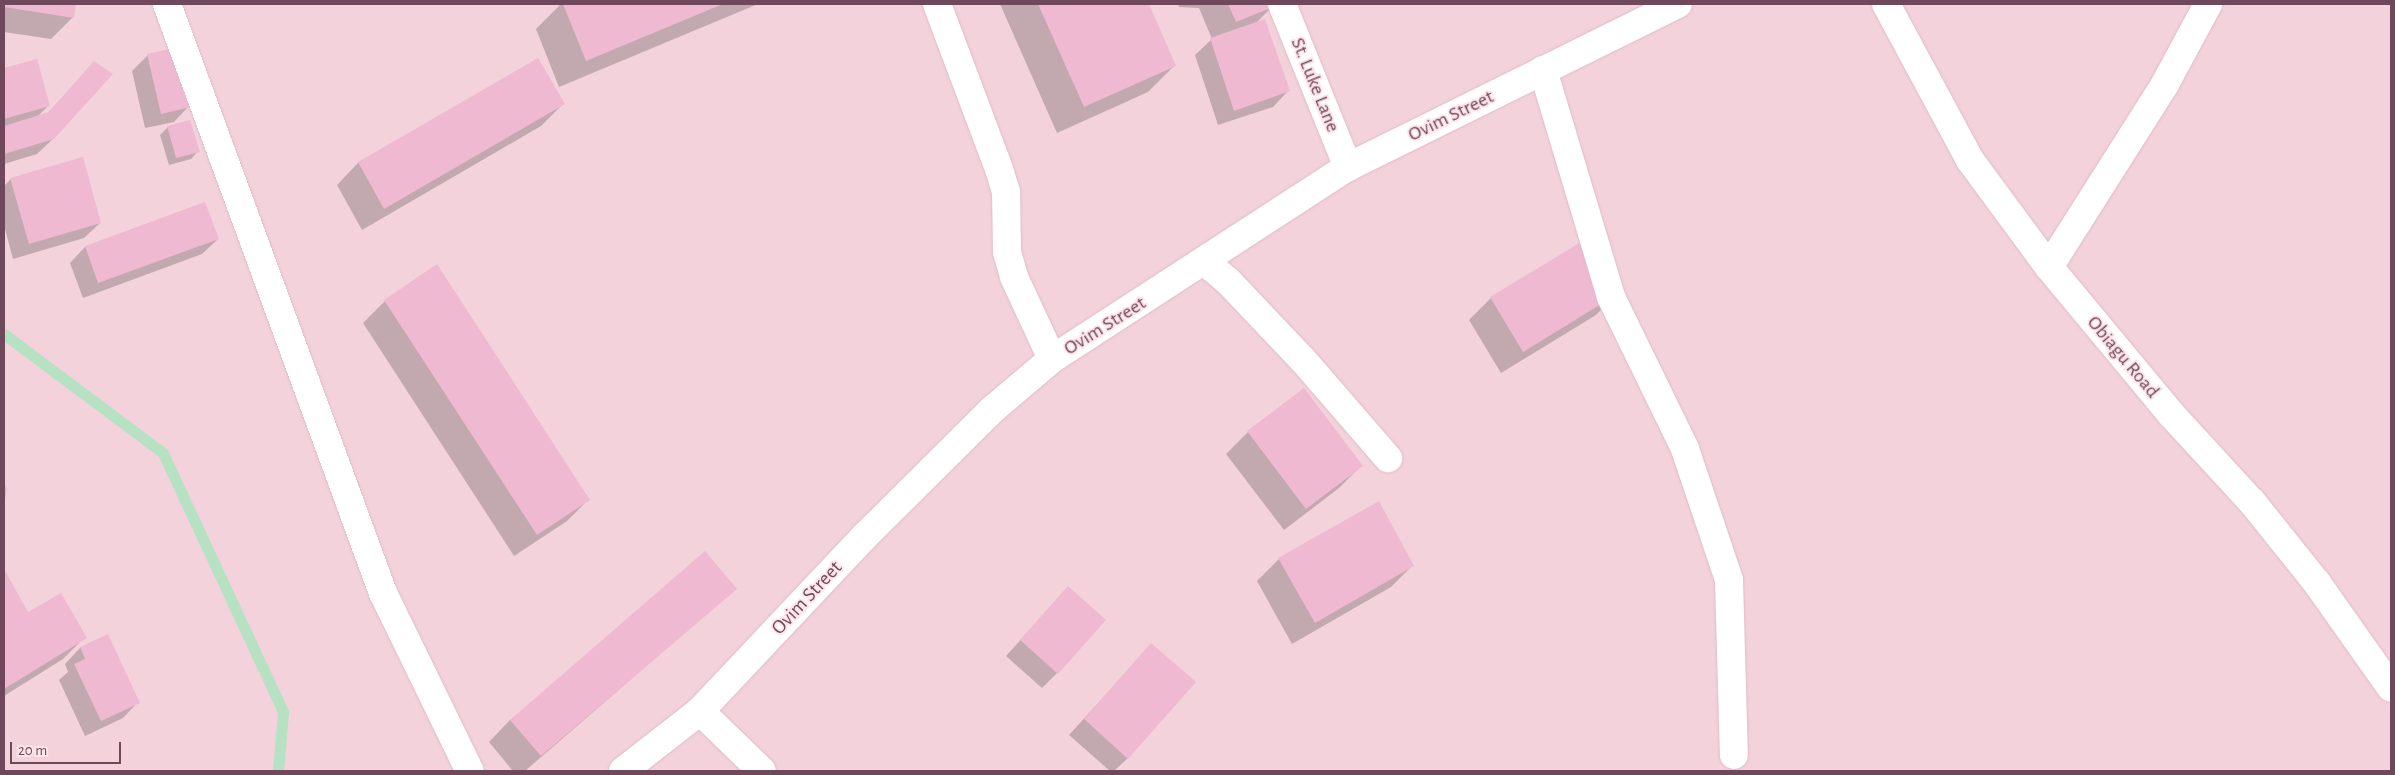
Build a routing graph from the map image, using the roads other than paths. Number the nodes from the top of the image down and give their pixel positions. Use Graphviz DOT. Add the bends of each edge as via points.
graph roads {
  1 [pos="937,4"];
  2 [pos="1282,4"];
  3 [pos="1678,4"];
  4 [pos="1886,4"];
  5 [pos="2208,4"];
  6 [pos="167,6"];
  7 [pos="1543,70"];
  8 [pos="1348,167"];
  9 [pos="1204,261"];
  10 [pos="2049,267"];
  11 [pos="1052,359"];
  12 [pos="1388,458"];
  13 [pos="2387,675"];
  14 [pos="700,710"];
  15 [pos="1734,755"];
  16 [pos="470,771"];
  17 [pos="623,771"];
  18 [pos="762,771"];
  1 -- 11 [label="street" via="1000,169 1006,192 1007,252 1014,277"];
  2 -- 8 [label="street, St. Luke Lane"];
  3 -- 7 [label="street, Ovim Street"];
  4 -- 10 [label="street, Obiagu Road" via="1970,160"];
  5 -- 10 [label="street" via="2165,84"];
  6 -- 16 [label="street" via="383,593"];
  7 -- 8 [label="street, Ovim Street"];
  7 -- 15 [label="street" via="1611,297 1685,449 1728,580"];
  8 -- 9 [label="street, Ovim Street"];
  9 -- 11 [label="street, Ovim Street"];
  9 -- 12 [label="street" via="1227,280 1303,360"];
  10 -- 13 [label="street, Obiagu Road" via="2172,414 2252,502"];
  11 -- 14 [label="street, Ovim Street" via="993,409 865,536"];
  14 -- 17 [label="street, Ovim Street"];
  14 -- 18 [label="street"];
}
